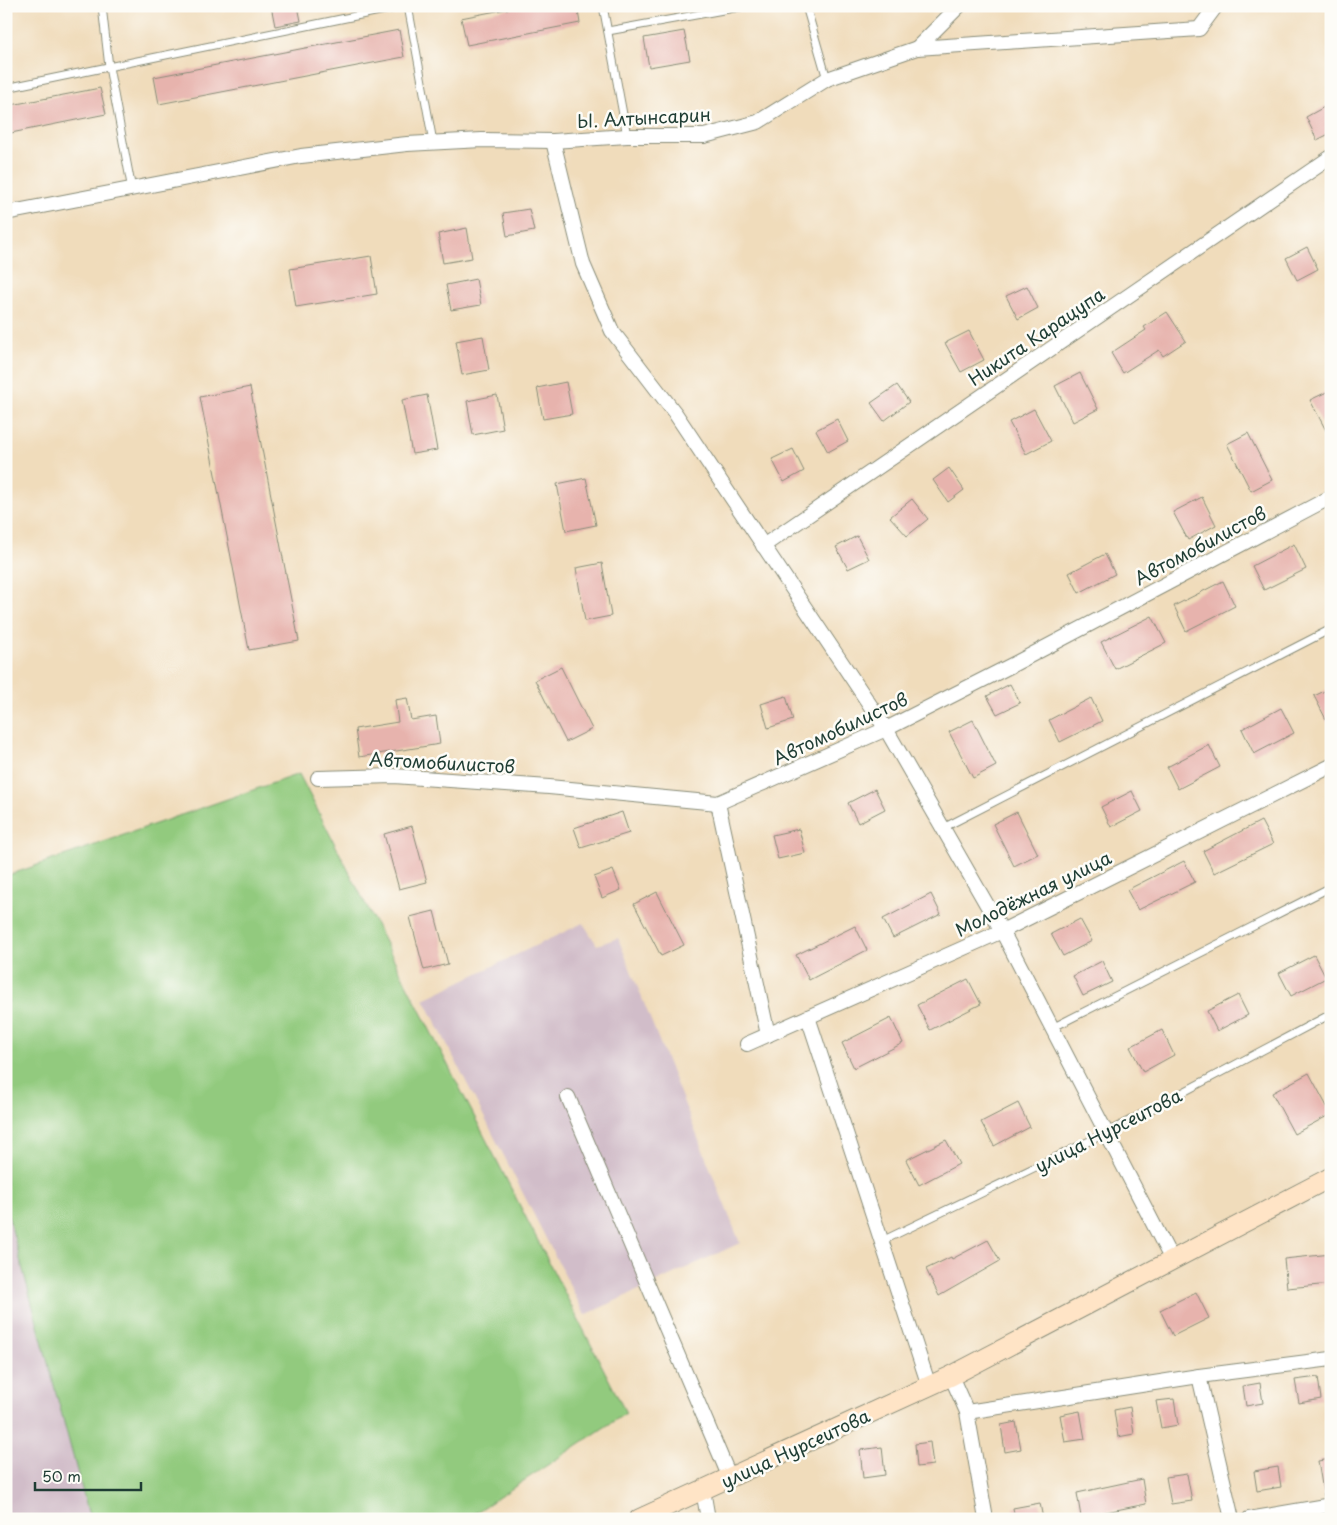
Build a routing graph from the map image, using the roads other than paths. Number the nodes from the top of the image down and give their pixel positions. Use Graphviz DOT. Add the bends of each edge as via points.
graph roads {
  1 [pos="102,6"];
  2 [pos="404,6"];
  3 [pos="408,6"];
  4 [pos="603,6"];
  5 [pos="745,6"];
  6 [pos="806,6"];
  7 [pos="959,6"];
  8 [pos="1216,6"];
  9 [pos="608,32"];
  10 [pos="917,48"];
  11 [pos="109,67"];
  12 [pos="827,79"];
  13 [pos="6,88"];
  14 [pos="627,136"];
  15 [pos="553,141"];
  16 [pos="433,142"];
  17 [pos="1331,157"];
  18 [pos="132,190"];
  19 [pos="6,213"];
  20 [pos="1331,497"];
  21 [pos="763,546"];
  22 [pos="1331,629"];
  23 [pos="886,729"];
  24 [pos="1331,766"];
  25 [pos="318,778"];
  26 [pos="718,803"];
  27 [pos="942,828"];
  28 [pos="1331,887"];
  29 [pos="1002,931"];
  30 [pos="1331,1014"];
  31 [pos="808,1017"];
  32 [pos="1052,1028"];
  33 [pos="768,1035"];
  34 [pos="747,1044"];
  35 [pos="568,1097"];
  36 [pos="1106,1133"];
  37 [pos="1331,1177"];
  38 [pos="882,1241"];
  39 [pos="1172,1260"];
  40 [pos="1331,1359"];
  41 [pos="951,1376"];
  42 [pos="1199,1376"];
  43 [pos="930,1386"];
  44 [pos="967,1412"];
  45 [pos="730,1478"];
  46 [pos="703,1490"];
  47 [pos="1331,1505"];
  48 [pos="639,1519"];
  49 [pos="708,1519"];
  50 [pos="986,1519"];
  51 [pos="1232,1519"];
  52 [pos="1249,1519"];
  1 -- 11 [label="lane"];
  2 -- 11 [label="lane"];
  3 -- 16 [label="lane"];
  4 -- 9 [label="lane"];
  5 -- 9 [label="lane"];
  6 -- 12 [label="lane"];
  7 -- 10 [label="street"];
  8 -- 10 [label="street, Ы. Алтынсарин" via="1199,29"];
  9 -- 14 [label="lane"];
  10 -- 12 [label="street, Ы. Алтынсарин"];
  11 -- 13 [label="lane"];
  11 -- 18 [label="lane"];
  12 -- 14 [label="street, Ы. Алтынсарин" via="758,122 704,136"];
  14 -- 15 [label="street, Ы. Алтынсарин"];
  15 -- 16 [label="street, Ы. Алтынсарин"];
  15 -- 21 [label="street" via="583,264 612,331 675,413"];
  16 -- 18 [label="street, Ы. Алтынсарин" via="301,156"];
  17 -- 21 [label="street, Никита Карацупа"];
  18 -- 19 [label="street, Ы. Алтынсарин"];
  20 -- 23 [label="street, Автомобилистов"];
  21 -- 23 [label="street"];
  22 -- 27 [label="lane"];
  23 -- 26 [label="street, Автомобилистов"];
  23 -- 27 [label="street"];
  24 -- 29 [label="street, Молодёжная улица"];
  25 -- 26 [label="street, Автомобилистов" via="403,777"];
  26 -- 33 [label="street"];
  27 -- 29 [label="street"];
  28 -- 32 [label="lane"];
  29 -- 31 [label="street, Молодёжная улица"];
  29 -- 32 [label="street"];
  30 -- 36 [label="lane, улица Нурсеитова"];
  31 -- 33 [label="street, Молодёжная улица"];
  31 -- 38 [label="street"];
  32 -- 36 [label="street"];
  33 -- 34 [label="street, Молодёжная улица"];
  35 -- 45 [label="street"];
  36 -- 38 [label="lane, улица Нурсеитова"];
  36 -- 39 [label="street"];
  37 -- 39 [label="main road, улица Нурсеитова"];
  38 -- 43 [label="street"];
  39 -- 41 [label="main road, улица Нурсеитова"];
  40 -- 42 [label="street"];
  41 -- 43 [label="main road, улица Нурсеитова"];
  41 -- 44 [label="street"];
  42 -- 44 [label="street"];
  42 -- 51 [label="street"];
  43 -- 45 [label="main road, улица Нурсеитова"];
  44 -- 50 [label="street"];
  45 -- 46 [label="main road, улица Нурсеитова"];
  46 -- 48 [label="main road, улица Нурсеитова"];
  46 -- 49 [label="street"];
  47 -- 52 [label="street"];
}
